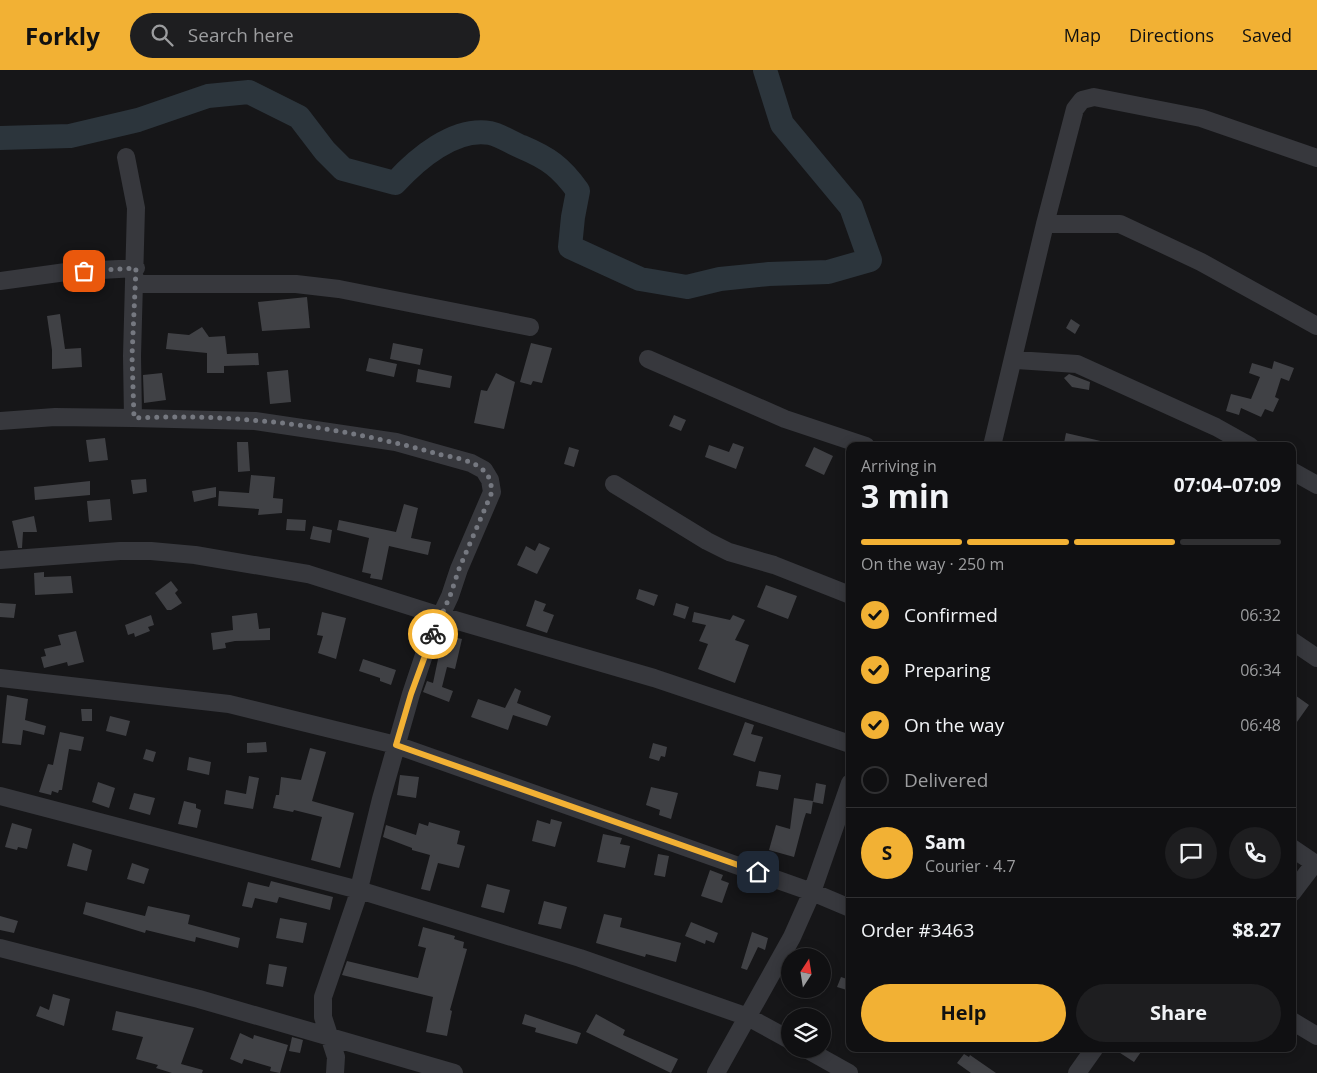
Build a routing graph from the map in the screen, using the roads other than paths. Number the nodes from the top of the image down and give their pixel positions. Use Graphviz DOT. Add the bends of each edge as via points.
graph roads {
  1 [pos="126,158"];
  2 [pos="1317,158"];
  3 [pos="1045,224"];
  4 [pos="135,276"];
  5 [pos="0,281"];
  6 [pos="1317,326"];
  7 [pos="530,327"];
  8 [pos="648,360"];
  9 [pos="1015,360"];
  10 [pos="134,418"];
  11 [pos="0,421"];
  12 [pos="854,442"];
  13 [pos="993,442"];
  14 [pos="1243,442"];
  15 [pos="1296,473"];
  16 [pos="614,484"];
  17 [pos="1317,485"];
  18 [pos="0,560"];
  19 [pos="846,593"];
  20 [pos="442,616"];
  21 [pos="1296,645"];
  22 [pos="1317,658"];
  23 [pos="0,678"];
  24 [pos="846,743"];
  25 [pos="396,745"];
  26 [pos="846,794"];
  27 [pos="0,796"];
  28 [pos="1296,851"];
  29 [pos="1316,864"];
  30 [pos="1296,888"];
  31 [pos="359,890"];
  32 [pos="812,892"];
  33 [pos="846,906"];
  34 [pos="0,948"];
  35 [pos="748,1017"];
  36 [pos="1296,1023"];
  37 [pos="781,1035"];
  38 [pos="331,1036"];
  39 [pos="1317,1036"];
  40 [pos="822,1058"];
  41 [pos="335,1073"];
  42 [pos="454,1073"];
  43 [pos="716,1073"];
  44 [pos="848,1073"];
  1 -- 4 [label="street" via="136,208"];
  2 -- 3 [label="street" via="1201,118 1094,97 1082,100 1075,109"];
  3 -- 6 [label="street" via="1120,224 1201,262"];
  3 -- 9 [label="street"];
  4 -- 5 [label="street" via="66,272"];
  4 -- 7 [label="street" via="339,289"];
  4 -- 10 [label="street"];
  8 -- 12 [label="street" via="785,419"];
  9 -- 13 [label="street"];
  9 -- 14 [label="street" via="1077,364"];
  10 -- 11 [label="street" via="55,417"];
  10 -- 20 [label="street" via="218,419 296,425 396,442 471,463 484,470 492,492"];
  15 -- 17 [label="street"];
  16 -- 19 [label="street" via="722,548"];
  18 -- 20 [label="street" via="120,551 195,555 308,574"];
  20 -- 24 [label="street" via="654,678"];
  20 -- 25 [label="street" via="428,643"];
  21 -- 22 [label="street"];
  23 -- 25 [label="street" via="229,704"];
  25 -- 31 [label="street"];
  25 -- 32 [label="street"];
  26 -- 32 [label="street"];
  27 -- 31 [label="street"];
  28 -- 29 [label="street"];
  29 -- 30 [label="street"];
  31 -- 35 [label="street" via="580,958"];
  31 -- 38 [label="street" via="323,997 323,1017"];
  32 -- 33 [label="street"];
  32 -- 35 [label="street" via="792,937"];
  34 -- 38 [label="street"];
  35 -- 37 [label="street"];
  35 -- 43 [label="street"];
  36 -- 39 [label="street"];
  38 -- 41 [label="street" via="336,1057"];
  38 -- 42 [label="street"];
  40 -- 44 [label="street"];
}
